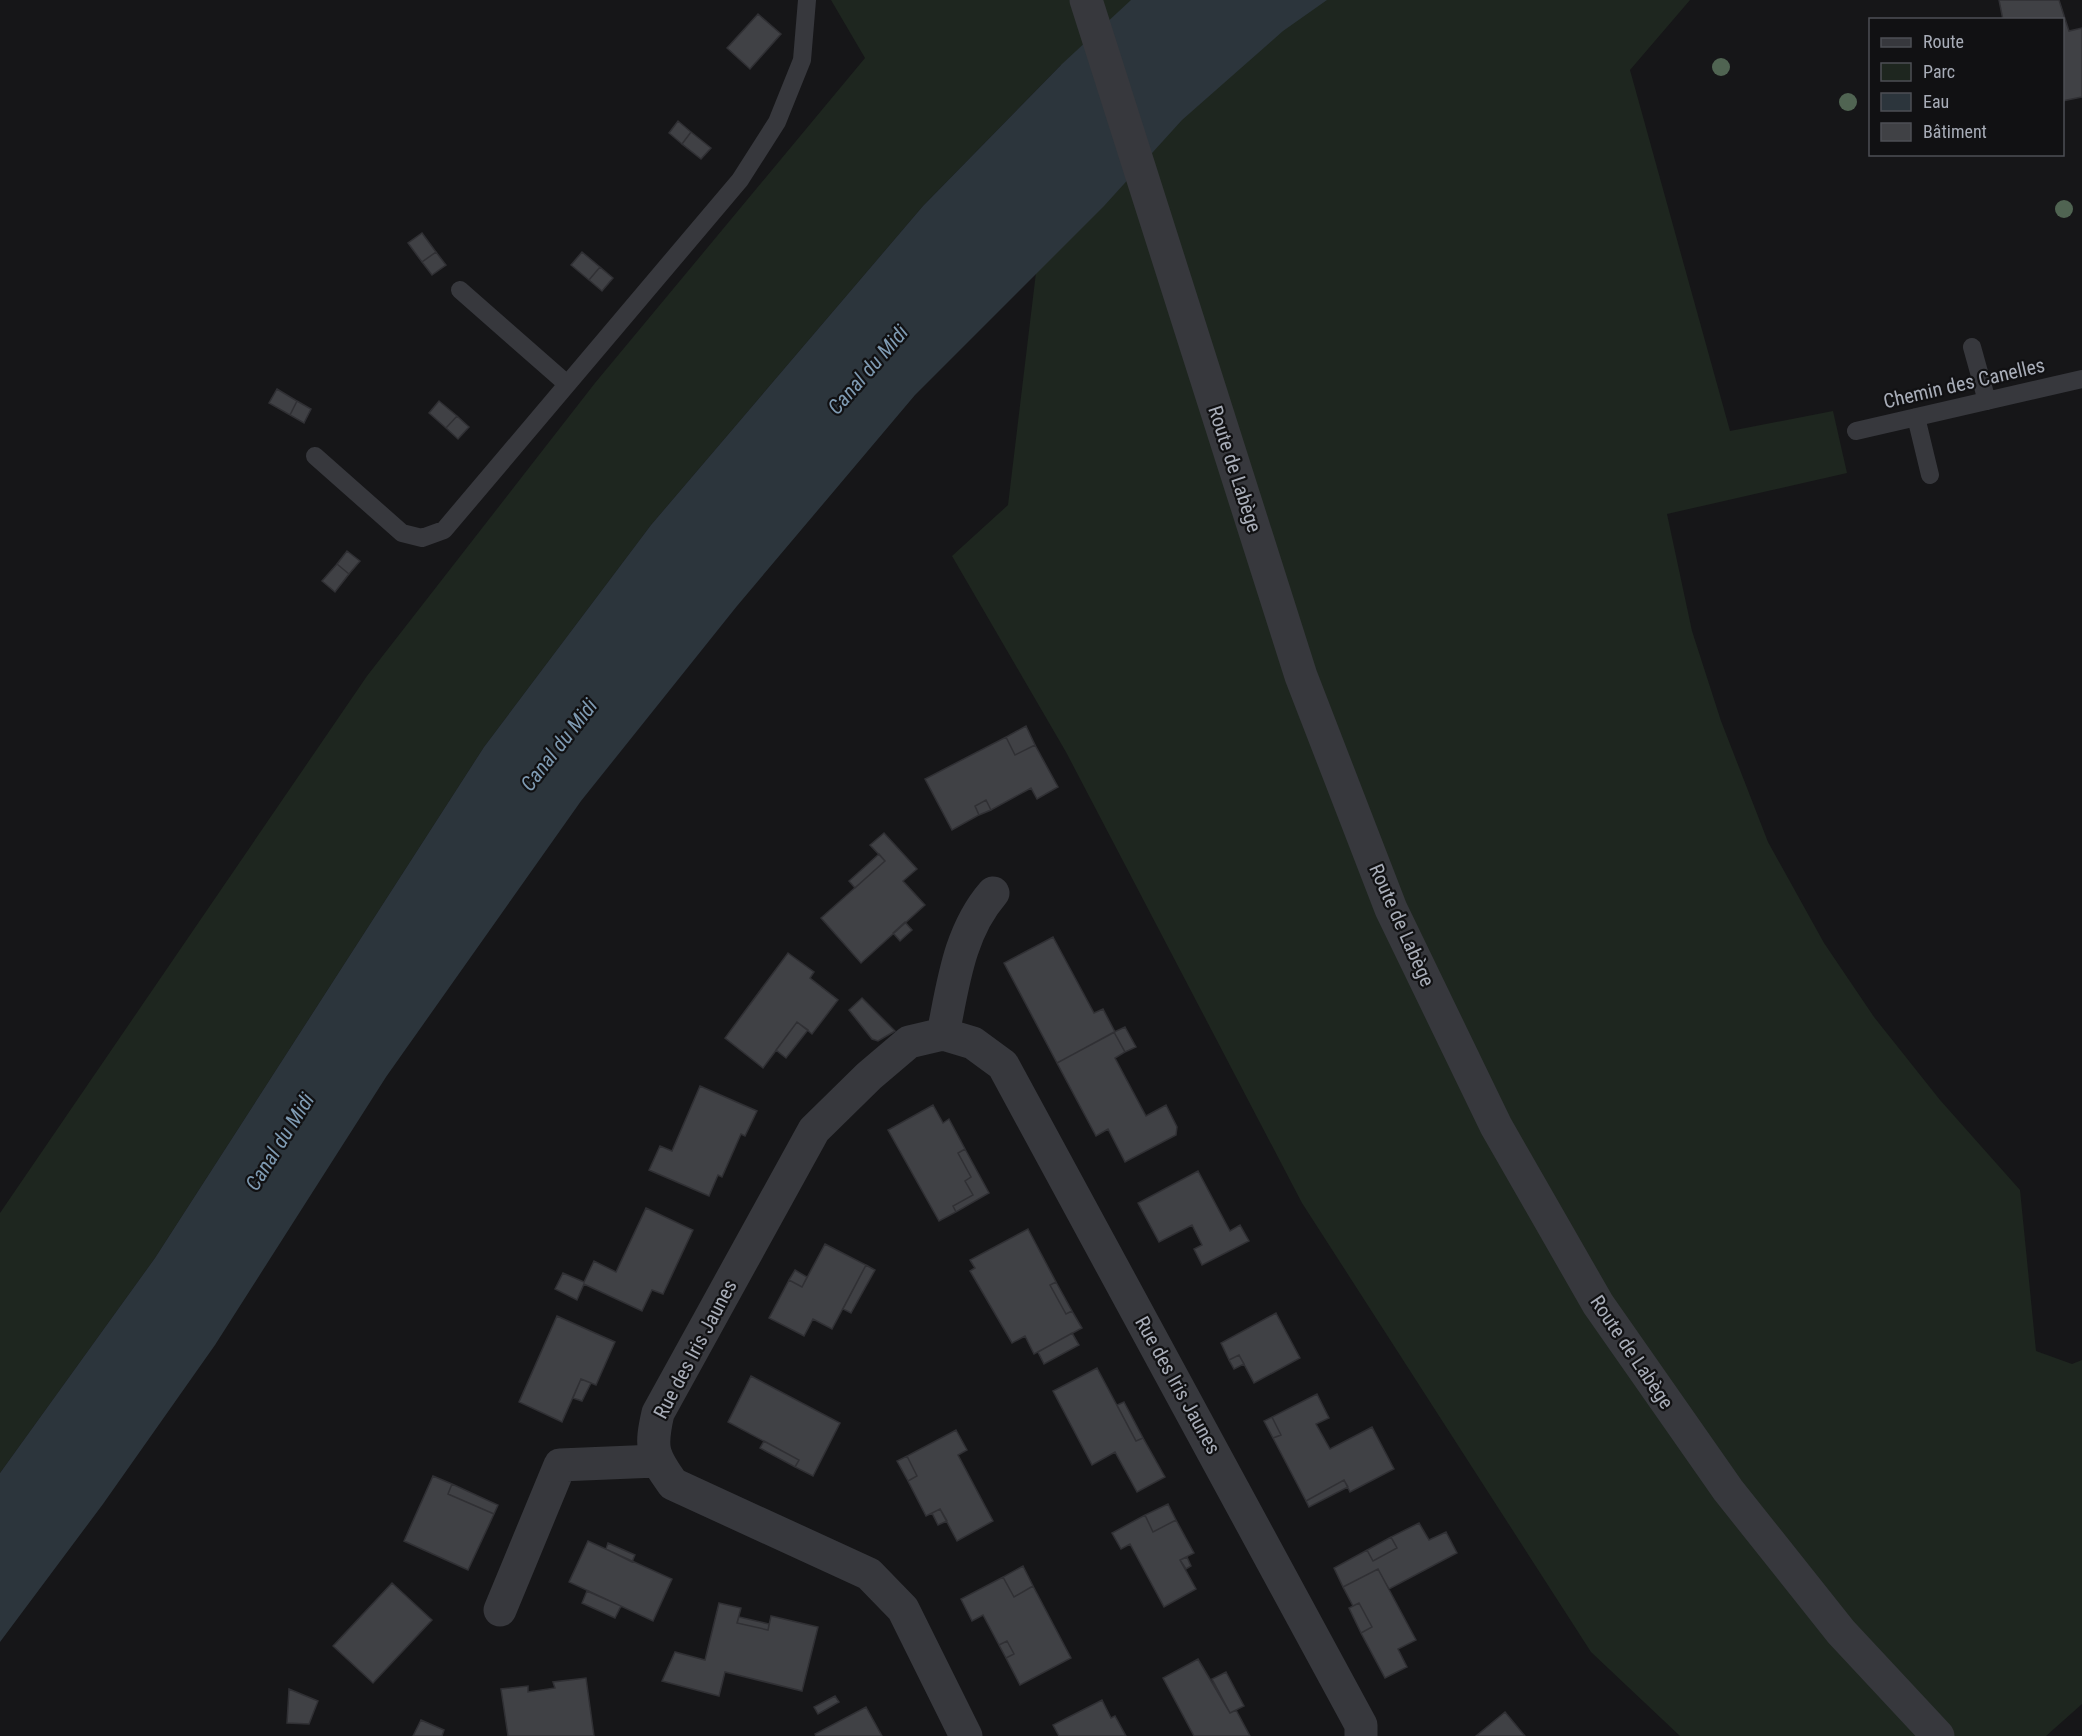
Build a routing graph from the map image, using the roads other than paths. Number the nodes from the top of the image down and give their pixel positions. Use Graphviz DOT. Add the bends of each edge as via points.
graph roads {
  1 [pos="807,0"];
  2 [pos="1086,0"];
  3 [pos="460,290"];
  4 [pos="1972,347"];
  5 [pos="2082,379"];
  6 [pos="567,384"];
  7 [pos="1987,401"];
  8 [pos="1916,417"];
  9 [pos="1856,431"];
  10 [pos="315,456"];
  11 [pos="1930,475"];
  12 [pos="993,893"];
  13 [pos="943,1034"];
  14 [pos="656,1461"];
  15 [pos="500,1610"];
  16 [pos="966,1736"];
  17 [pos="1361,1736"];
  18 [pos="1938,1736"];
  1 -- 6 [label="lane" via="802,60 777,122 740,180"];
  2 -- 18 [label="street, Route de Labège" via="1301,676 1391,909 1496,1126 1598,1304 1728,1490 1841,1632"];
  3 -- 6 [label="lane"];
  4 -- 7 [label="lane"];
  5 -- 7 [label="lane, Chemin des Canelles"];
  6 -- 10 [label="lane" via="444,530 422,538 402,533"];
  7 -- 8 [label="lane, Chemin des Canelles"];
  8 -- 9 [label="lane, Chemin des Canelles"];
  8 -- 11 [label="lane"];
  12 -- 13 [label="street" via="982,906 961,949"];
  13 -- 14 [label="street, Rue des Iris Jaunes" via="909,1042 814,1130 658,1413 652,1437"];
  13 -- 17 [label="street, Rue des Iris Jaunes" via="973,1043 1003,1065 1361,1725"];
  14 -- 15 [label="street" via="560,1465"];
  14 -- 16 [label="street" via="673,1484 869,1574 903,1609"];
}
